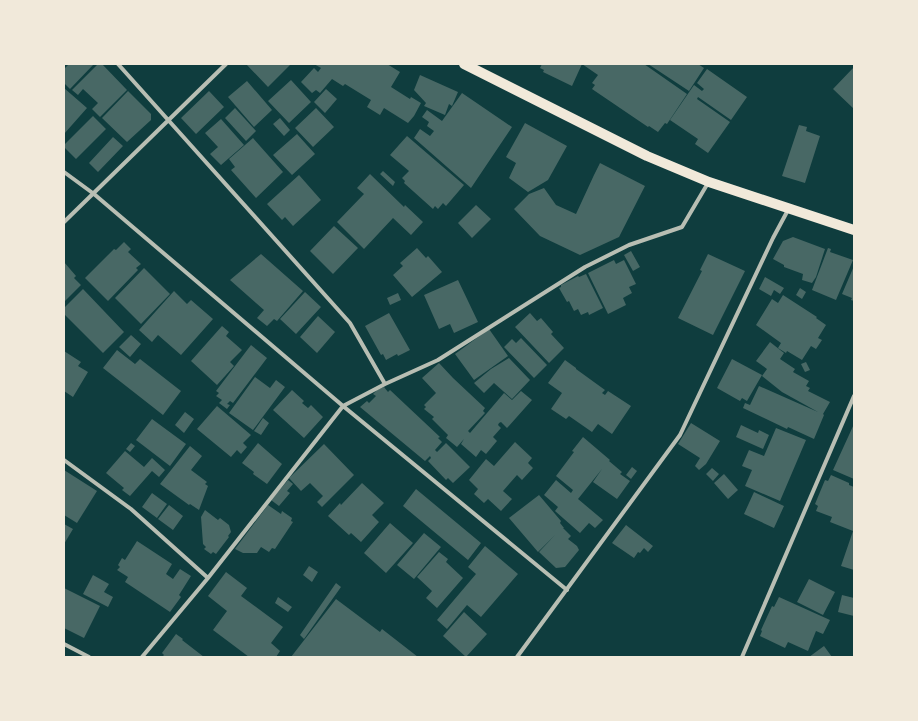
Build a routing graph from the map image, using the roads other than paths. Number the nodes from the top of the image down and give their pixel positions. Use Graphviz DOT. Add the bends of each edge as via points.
graph roads {
  1 [pos="118,64"];
  2 [pos="226,64"];
  3 [pos="464,64"];
  4 [pos="169,120"];
  5 [pos="64,172"];
  6 [pos="709,182"];
  7 [pos="94,194"];
  8 [pos="789,207"];
  9 [pos="64,222"];
  10 [pos="854,230"];
  11 [pos="385,384"];
  12 [pos="854,396"];
  13 [pos="343,406"];
  14 [pos="64,460"];
  15 [pos="208,578"];
  16 [pos="567,590"];
  17 [pos="64,644"];
  18 [pos="89,657"];
  19 [pos="142,657"];
  20 [pos="517,657"];
  21 [pos="742,657"];
  1 -- 4 [label="street"];
  2 -- 4 [label="street"];
  3 -- 6 [label="main road" via="647,156"];
  4 -- 7 [label="street"];
  4 -- 11 [label="street" via="350,322"];
  5 -- 7 [label="street"];
  6 -- 8 [label="main road"];
  6 -- 11 [label="street" via="682,227 629,245 585,267 438,360"];
  7 -- 9 [label="street"];
  7 -- 13 [label="street"];
  8 -- 10 [label="main road"];
  8 -- 16 [label="street" via="680,434"];
  11 -- 13 [label="street"];
  12 -- 21 [label="street"];
  13 -- 15 [label="street"];
  13 -- 16 [label="street"];
  14 -- 15 [label="street" via="132,509"];
  15 -- 19 [label="street"];
  16 -- 20 [label="street"];
  17 -- 18 [label="street"];
}
